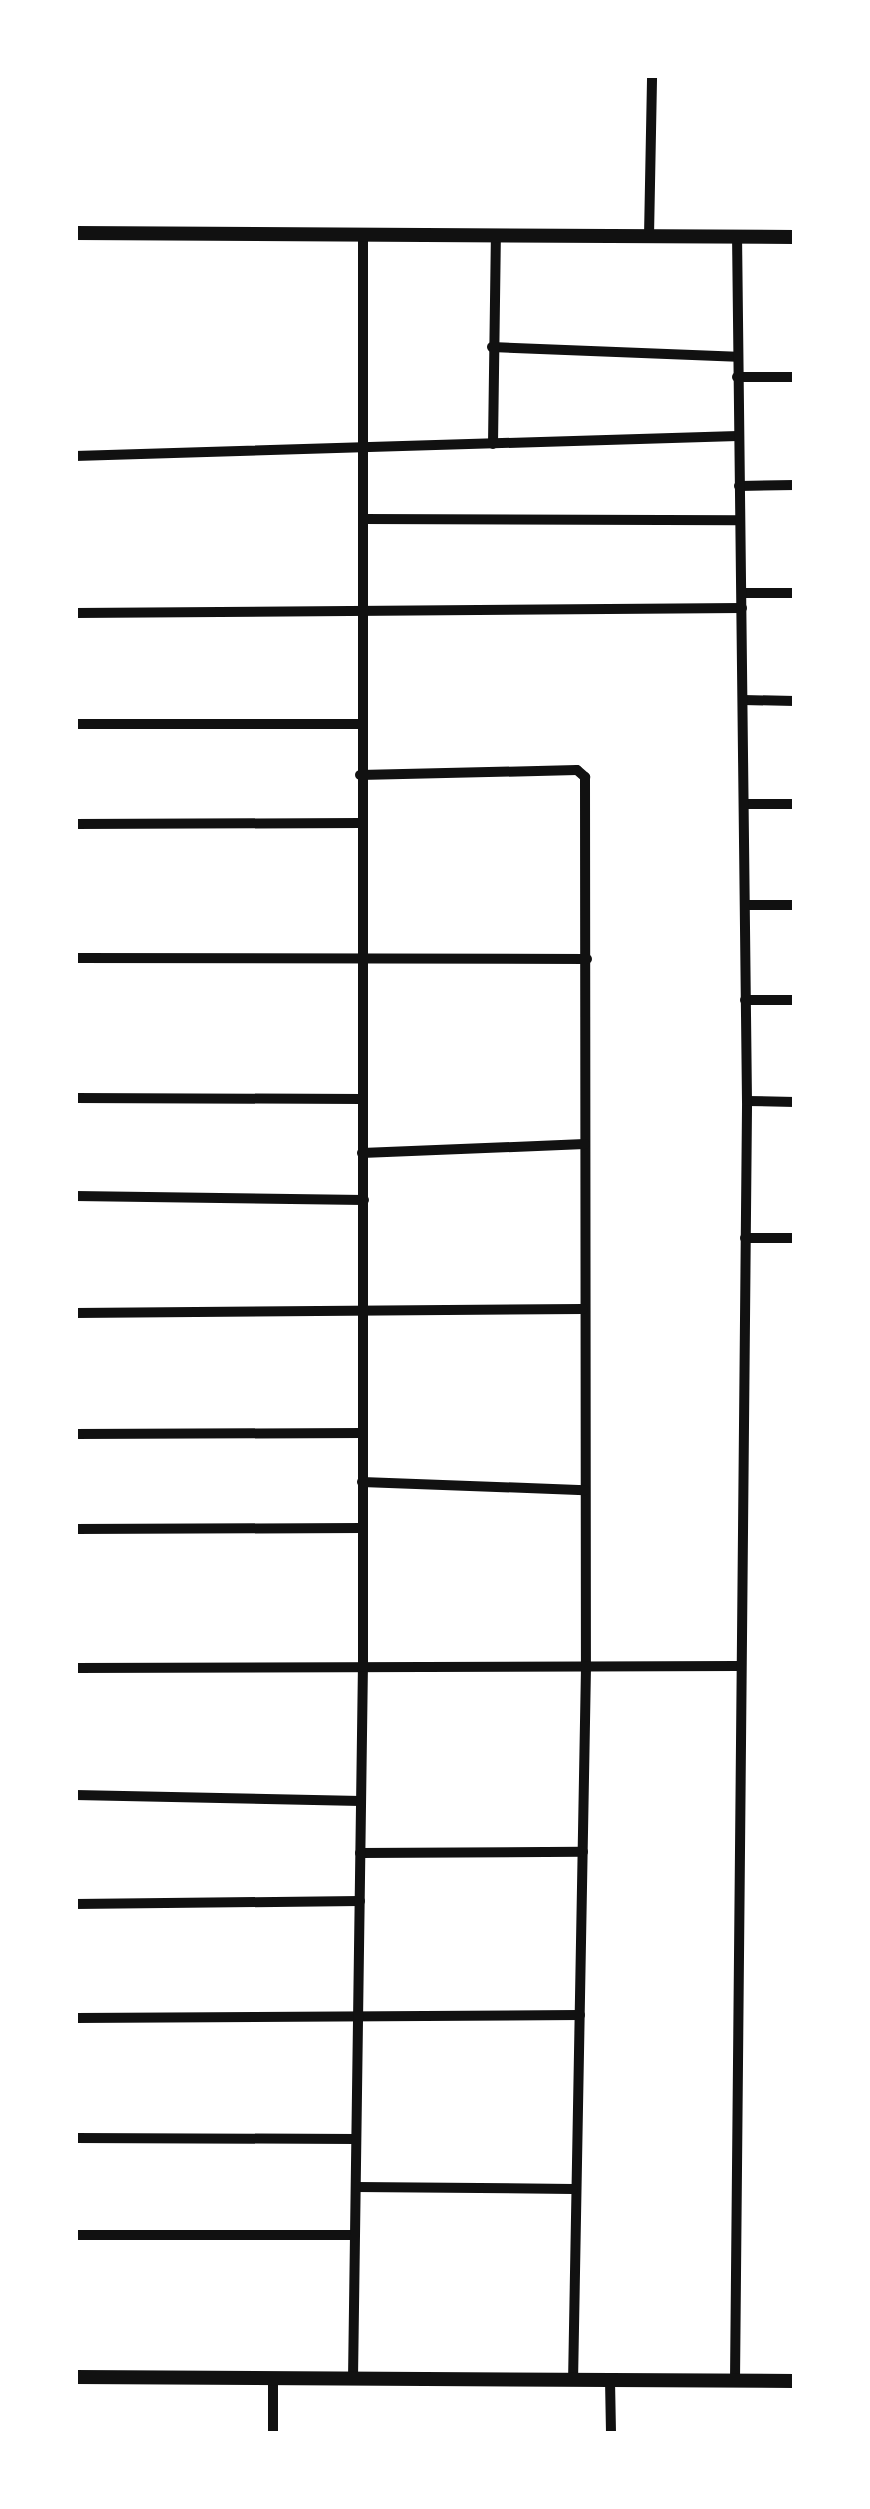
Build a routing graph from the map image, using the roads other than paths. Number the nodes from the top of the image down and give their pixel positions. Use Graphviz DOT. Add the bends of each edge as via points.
graph roads {
  1 [pos="652,75"];
  2 [pos="75,233"];
  3 [pos="364,234"];
  4 [pos="496,235"];
  5 [pos="649,236"];
  6 [pos="737,236"];
  7 [pos="795,236"];
  8 [pos="492,348"];
  9 [pos="736,357"];
  10 [pos="736,377"];
  11 [pos="795,377"];
  12 [pos="738,436"];
  13 [pos="493,444"];
  14 [pos="362,447"];
  15 [pos="75,456"];
  16 [pos="795,485"];
  17 [pos="739,486"];
  18 [pos="363,519"];
  19 [pos="740,520"];
  20 [pos="742,592"];
  21 [pos="795,592"];
  22 [pos="362,608"];
  23 [pos="742,608"];
  24 [pos="75,613"];
  25 [pos="743,700"];
  26 [pos="795,701"];
  27 [pos="75,724"];
  28 [pos="360,724"];
  29 [pos="360,775"];
  30 [pos="746,804"];
  31 [pos="795,804"];
  32 [pos="361,823"];
  33 [pos="75,824"];
  34 [pos="746,905"];
  35 [pos="795,905"];
  36 [pos="75,958"];
  37 [pos="362,958"];
  38 [pos="587,959"];
  39 [pos="746,1000"];
  40 [pos="795,1000"];
  41 [pos="75,1098"];
  42 [pos="362,1099"];
  43 [pos="747,1101"];
  44 [pos="795,1102"];
  45 [pos="586,1144"];
  46 [pos="362,1153"];
  47 [pos="75,1196"];
  48 [pos="364,1200"];
  49 [pos="744,1238"];
  50 [pos="795,1238"];
  51 [pos="364,1309"];
  52 [pos="583,1309"];
  53 [pos="75,1313"];
  54 [pos="363,1433"];
  55 [pos="75,1434"];
  56 [pos="362,1482"];
  57 [pos="585,1490"];
  58 [pos="363,1528"];
  59 [pos="75,1529"];
  60 [pos="586,1666"];
  61 [pos="738,1666"];
  62 [pos="362,1667"];
  63 [pos="75,1668"];
  64 [pos="75,1795"];
  65 [pos="361,1802"];
  66 [pos="583,1852"];
  67 [pos="360,1853"];
  68 [pos="360,1901"];
  69 [pos="75,1904"];
  70 [pos="580,2015"];
  71 [pos="358,2016"];
  72 [pos="75,2018"];
  73 [pos="75,2138"];
  74 [pos="356,2139"];
  75 [pos="356,2187"];
  76 [pos="574,2189"];
  77 [pos="75,2235"];
  78 [pos="355,2236"];
  79 [pos="75,2377"];
  80 [pos="273,2378"];
  81 [pos="353,2379"];
  82 [pos="574,2380"];
  83 [pos="610,2380"];
  84 [pos="735,2381"];
  85 [pos="795,2381"];
  86 [pos="273,2434"];
  87 [pos="611,2434"];
  1 -- 5 [label="street"];
  2 -- 3 [label="street"];
  3 -- 4 [label="street"];
  3 -- 14 [label="street"];
  4 -- 5 [label="street"];
  4 -- 8 [label="street"];
  5 -- 6 [label="street"];
  6 -- 7 [label="street"];
  6 -- 9 [label="street"];
  8 -- 9 [label="street"];
  8 -- 13 [label="street"];
  9 -- 10 [label="street"];
  10 -- 11 [label="street"];
  10 -- 12 [label="street"];
  12 -- 13 [label="street"];
  12 -- 17 [label="street"];
  13 -- 14 [label="street"];
  14 -- 15 [label="street"];
  14 -- 18 [label="street"];
  16 -- 17 [label="street"];
  17 -- 19 [label="street"];
  18 -- 19 [label="street"];
  18 -- 22 [label="street"];
  19 -- 20 [label="street"];
  20 -- 21 [label="street"];
  20 -- 23 [label="street"];
  22 -- 23 [label="street"];
  22 -- 24 [label="street"];
  22 -- 28 [label="street"];
  23 -- 25 [label="street"];
  25 -- 26 [label="street"];
  25 -- 30 [label="street"];
  27 -- 28 [label="street"];
  28 -- 29 [label="street"];
  29 -- 32 [label="street"];
  29 -- 38 [label="street" via="583,772"];
  30 -- 31 [label="street"];
  30 -- 34 [label="street"];
  32 -- 33 [label="street"];
  32 -- 37 [label="street"];
  34 -- 35 [label="street"];
  34 -- 39 [label="street"];
  36 -- 37 [label="street"];
  37 -- 38 [label="street"];
  37 -- 42 [label="street"];
  38 -- 45 [label="street"];
  39 -- 40 [label="street"];
  39 -- 43 [label="street"];
  41 -- 42 [label="street"];
  42 -- 46 [label="street"];
  43 -- 44 [label="street"];
  43 -- 49 [label="street"];
  45 -- 46 [label="street"];
  45 -- 52 [label="street"];
  46 -- 48 [label="street"];
  47 -- 48 [label="street"];
  48 -- 51 [label="street"];
  49 -- 50 [label="street"];
  49 -- 61 [label="street"];
  51 -- 52 [label="street"];
  51 -- 53 [label="street"];
  51 -- 54 [label="street"];
  52 -- 57 [label="street"];
  54 -- 55 [label="street"];
  54 -- 56 [label="street"];
  56 -- 57 [label="street"];
  56 -- 58 [label="street"];
  57 -- 60 [label="street"];
  58 -- 59 [label="street"];
  58 -- 62 [label="street"];
  60 -- 61 [label="street"];
  60 -- 62 [label="street"];
  60 -- 66 [label="street"];
  61 -- 84 [label="street"];
  62 -- 63 [label="street"];
  62 -- 65 [label="street"];
  64 -- 65 [label="street"];
  65 -- 67 [label="street"];
  66 -- 67 [label="street"];
  66 -- 70 [label="street"];
  67 -- 68 [label="street"];
  68 -- 69 [label="street"];
  68 -- 71 [label="street"];
  70 -- 71 [label="street"];
  70 -- 76 [label="street"];
  71 -- 72 [label="street"];
  71 -- 74 [label="street"];
  73 -- 74 [label="street"];
  74 -- 75 [label="street"];
  75 -- 76 [label="street"];
  75 -- 78 [label="street"];
  76 -- 82 [label="street"];
  77 -- 78 [label="street"];
  78 -- 81 [label="street"];
  79 -- 80 [label="street"];
  80 -- 81 [label="street"];
  80 -- 86 [label="street"];
  81 -- 82 [label="street"];
  82 -- 83 [label="street"];
  83 -- 84 [label="street"];
  83 -- 87 [label="street"];
  84 -- 85 [label="street"];
}
